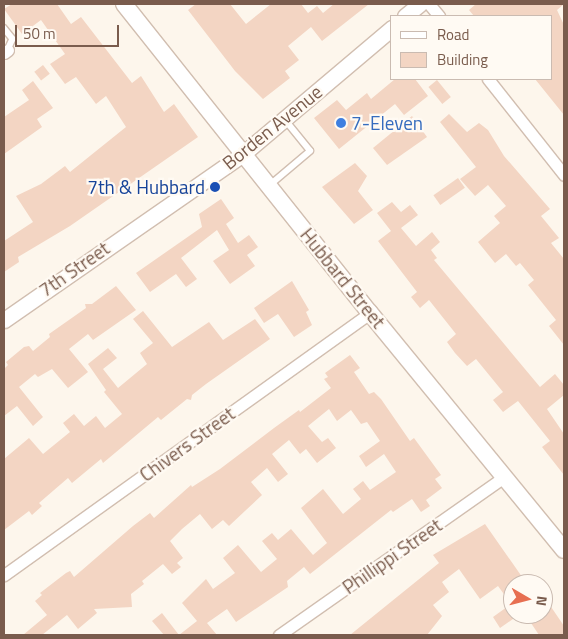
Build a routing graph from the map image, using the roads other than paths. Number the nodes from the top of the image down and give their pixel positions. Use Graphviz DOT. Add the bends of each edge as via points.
graph roads {
  1 [pos="124,4"];
  2 [pos="420,4"];
  3 [pos="429,4"];
  4 [pos="406,15"];
  5 [pos="438,15"];
  6 [pos="4,28"];
  7 [pos="390,30"];
  8 [pos="6,51"];
  9 [pos="489,80"];
  10 [pos="284,119"];
  11 [pos="244,153"];
  12 [pos="564,175"];
  13 [pos="269,186"];
  14 [pos="145,219"];
  15 [pos="370,313"];
  16 [pos="4,320"];
  17 [pos="505,476"];
  18 [pos="564,550"];
  19 [pos="4,575"];
  20 [pos="279,635"];
  1 -- 11 [label="main road, Hubbard Street"];
  2 -- 4 [label="street"];
  3 -- 5 [label="street"];
  6 -- 8 [label="lane" via="13,39"];
  7 -- 10 [label="street, Borden Avenue"];
  9 -- 12 [label="street"];
  10 -- 11 [label="street, Borden Avenue"];
  10 -- 13 [label="lane" via="310,151"];
  11 -- 13 [label="main road, Hubbard Street"];
  11 -- 14 [label="street, Borden Avenue"];
  13 -- 15 [label="main road, Hubbard Street"];
  14 -- 16 [label="street, 7th Street"];
  15 -- 17 [label="main road, Hubbard Street"];
  15 -- 19 [label="street, Chivers Street"];
  17 -- 18 [label="main road, Hubbard Street"];
  17 -- 20 [label="street, Phillippi Street"];
}
